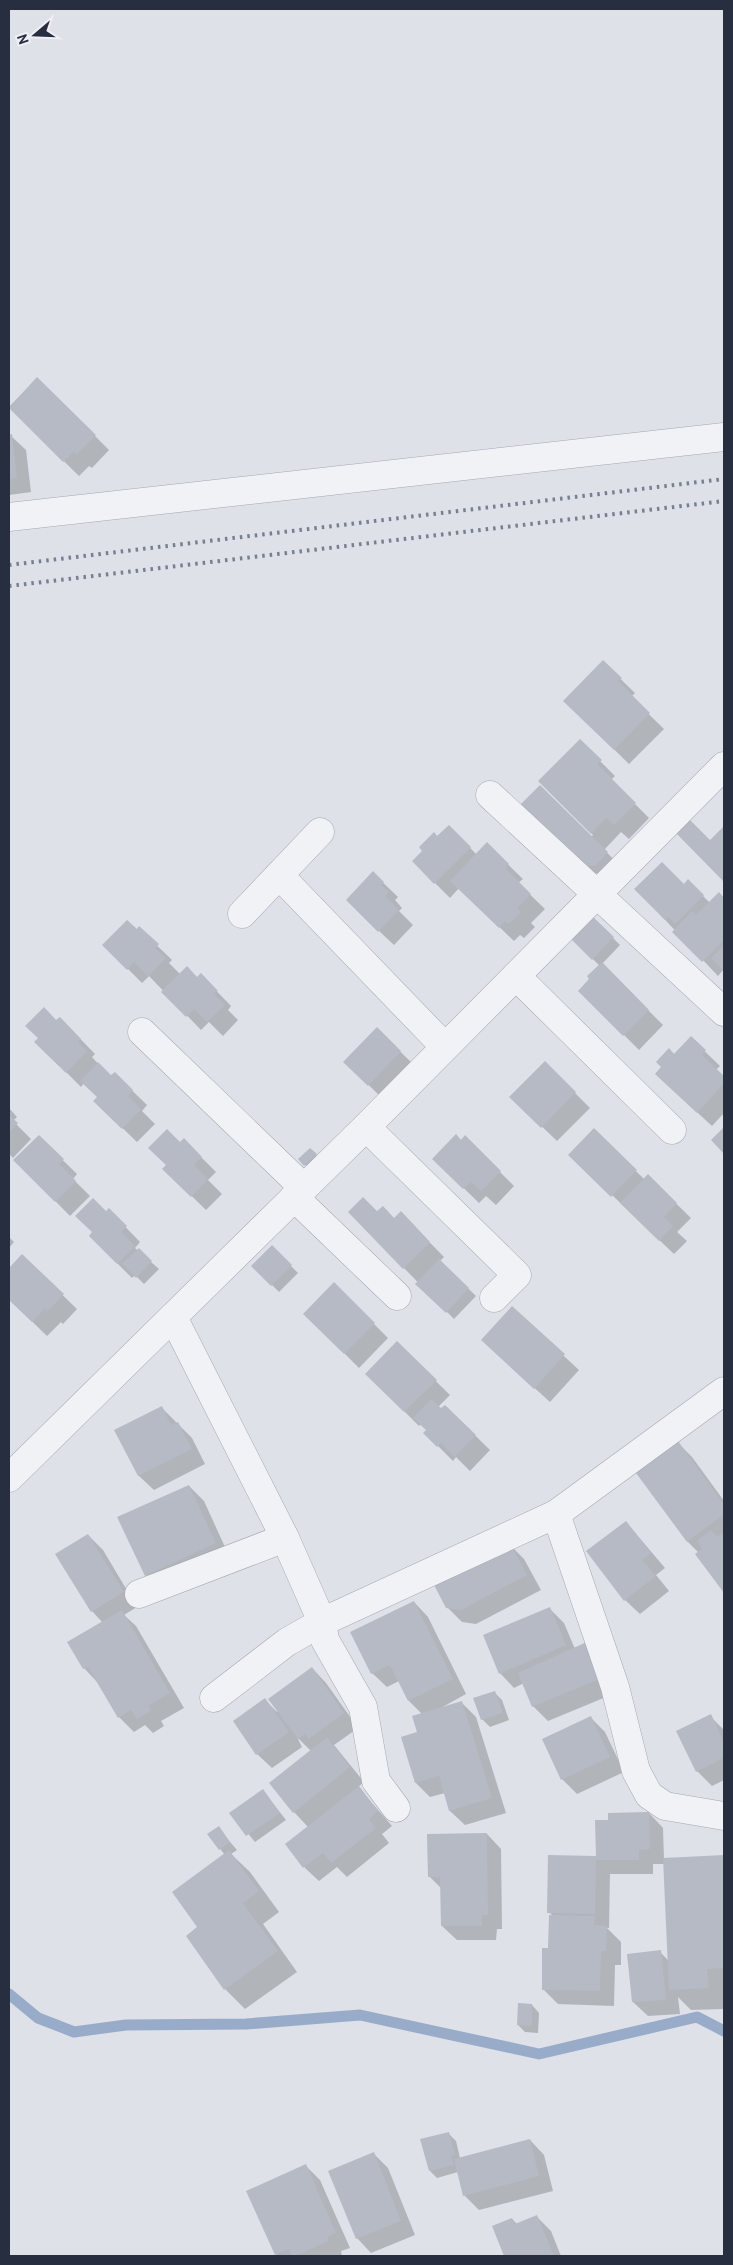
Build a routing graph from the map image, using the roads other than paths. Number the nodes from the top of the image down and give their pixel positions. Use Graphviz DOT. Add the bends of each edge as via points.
graph roads {
  1 [pos="724,437"];
  2 [pos="9,517"];
  3 [pos="724,766"];
  4 [pos="490,795"];
  5 [pos="320,832"];
  6 [pos="279,875"];
  7 [pos="597,895"];
  8 [pos="242,914"];
  9 [pos="516,976"];
  10 [pos="724,1012"];
  11 [pos="142,1032"];
  12 [pos="445,1047"];
  13 [pos="366,1127"];
  14 [pos="672,1130"];
  15 [pos="299,1192"];
  16 [pos="397,1296"];
  17 [pos="494,1298"];
  18 [pos="173,1317"];
  19 [pos="724,1391"];
  20 [pos="9,1478"];
  21 [pos="556,1514"];
  22 [pos="286,1538"];
  23 [pos="139,1594"];
  24 [pos="322,1622"];
  25 [pos="214,1698"];
  26 [pos="396,1808"];
  27 [pos="724,1816"];
  1 -- 2 [label="street"];
  3 -- 7 [label="street"];
  4 -- 7 [label="street"];
  5 -- 6 [label="street"];
  6 -- 8 [label="street"];
  6 -- 12 [label="street"];
  7 -- 9 [label="street"];
  7 -- 10 [label="street"];
  9 -- 12 [label="street"];
  9 -- 14 [label="street"];
  11 -- 15 [label="street"];
  12 -- 13 [label="street"];
  13 -- 15 [label="street"];
  13 -- 17 [label="street" via="517,1274"];
  15 -- 16 [label="street"];
  15 -- 18 [label="street"];
  18 -- 20 [label="street"];
  18 -- 22 [label="street"];
  19 -- 21 [label="street"];
  21 -- 24 [label="street"];
  21 -- 27 [label="street" via="615,1687 636,1771 649,1795 665,1806"];
  22 -- 23 [label="street"];
  22 -- 24 [label="street"];
  24 -- 25 [label="street" via="287,1642"];
  24 -- 26 [label="street" via="325,1640 363,1708 376,1780"];
}
